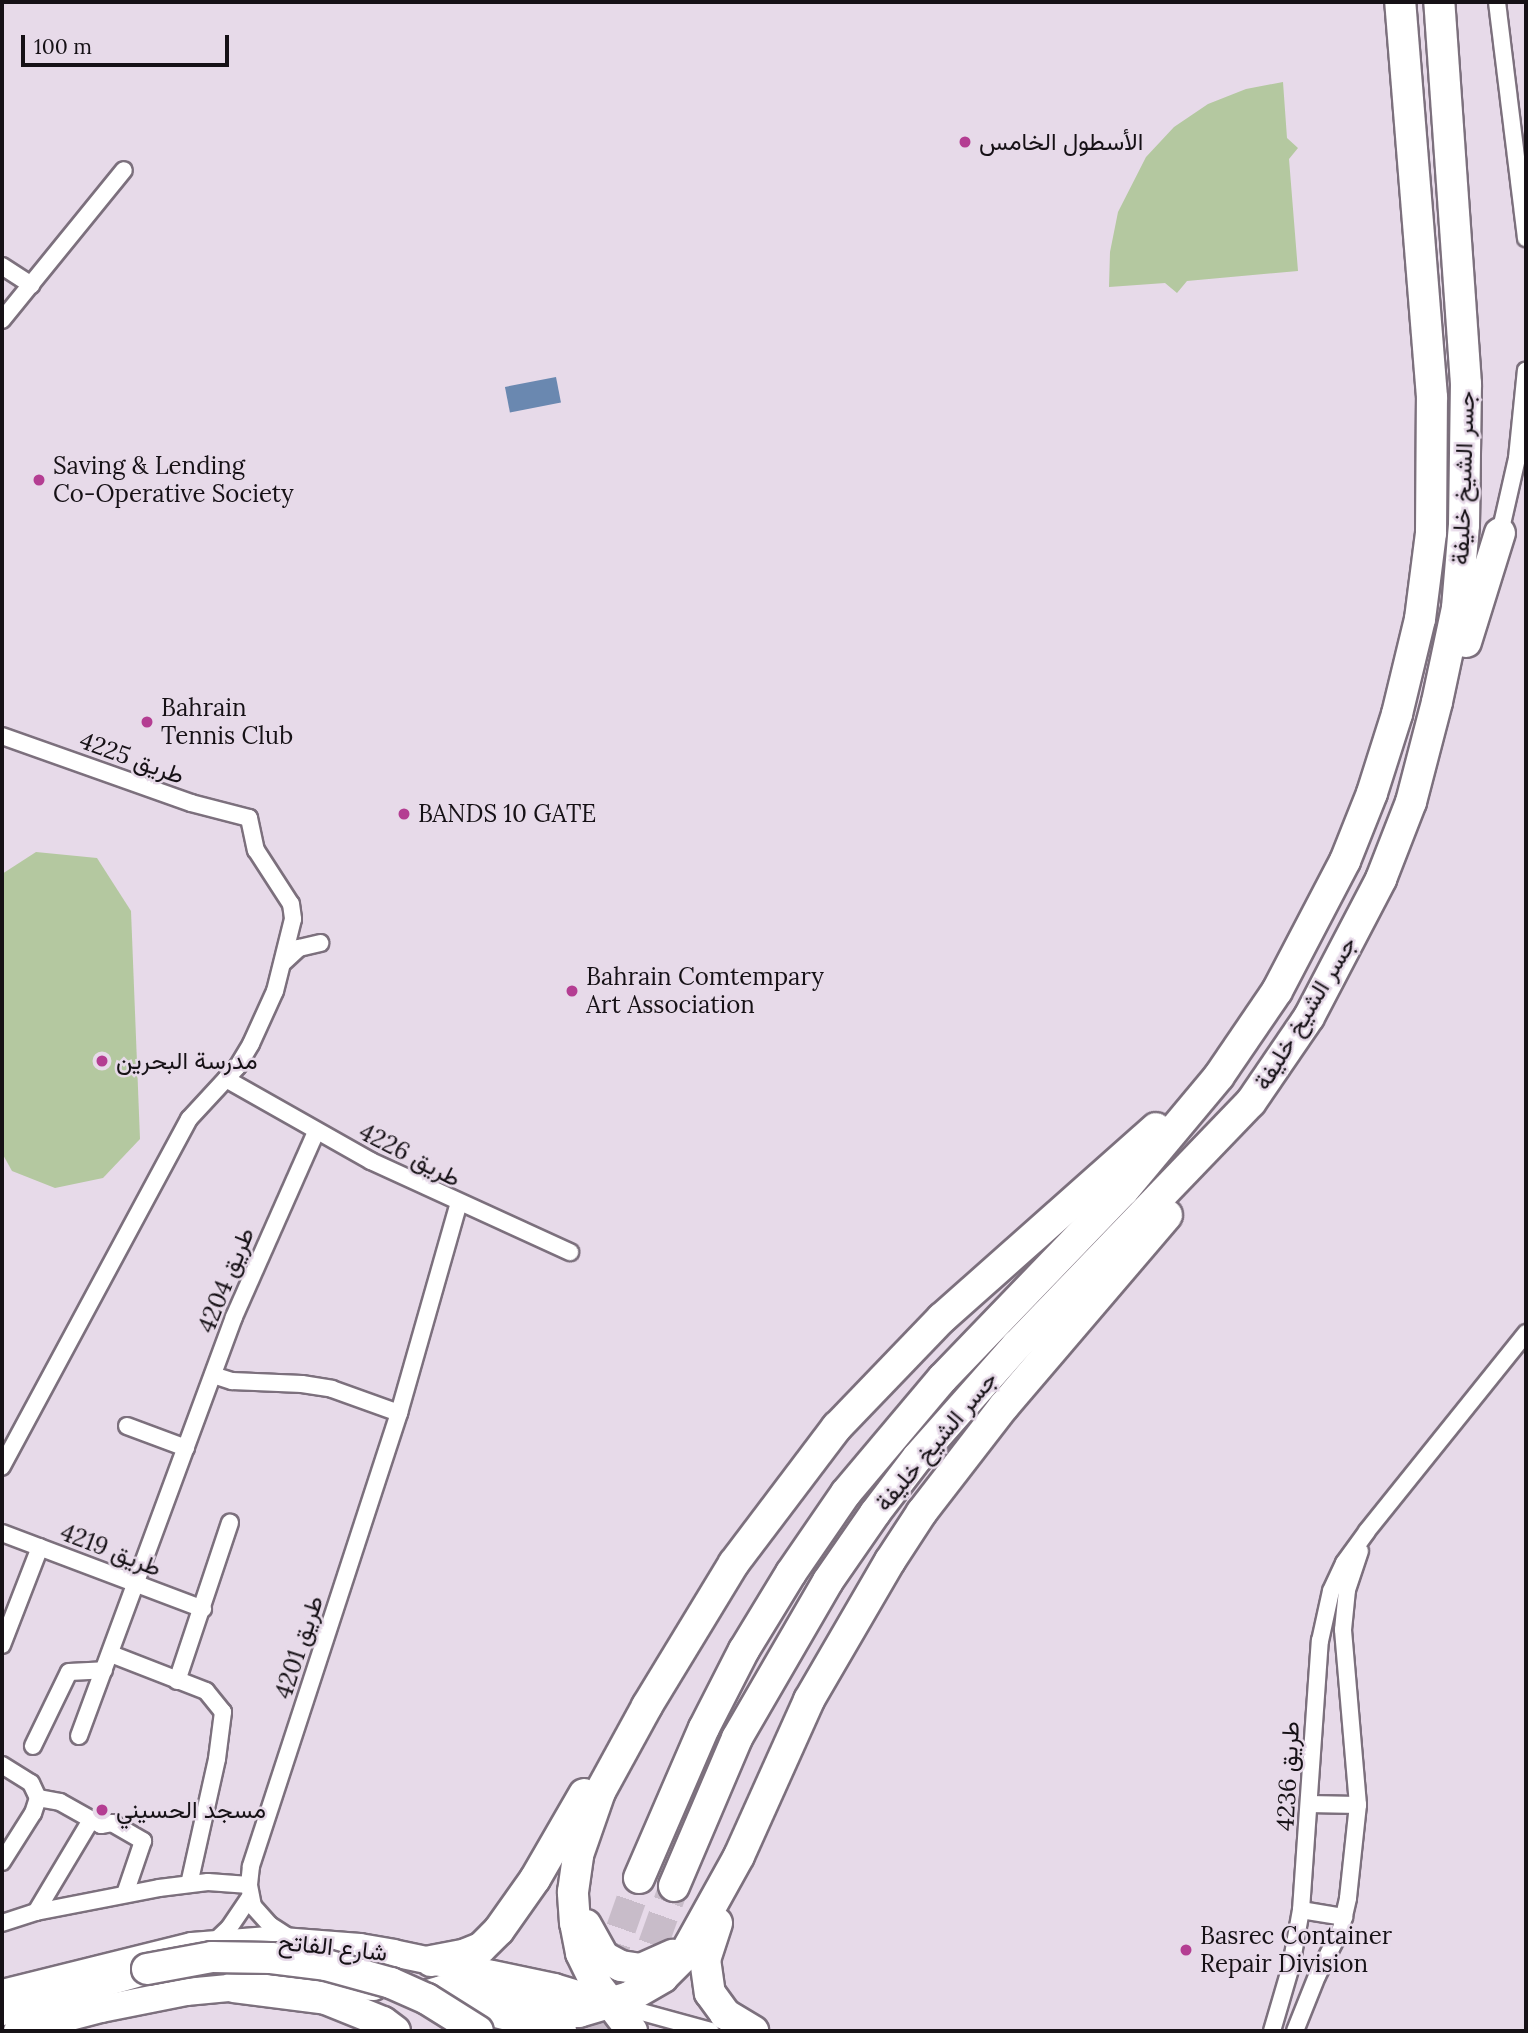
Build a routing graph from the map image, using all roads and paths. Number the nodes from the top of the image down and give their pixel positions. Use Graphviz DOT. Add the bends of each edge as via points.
graph roads {
  1 [pos="1400,2"];
  2 [pos="1439,2"];
  3 [pos="1497,2"];
  4 [pos="124,170"];
  5 [pos="1526,238"];
  6 [pos="2,266"];
  7 [pos="31,285"];
  8 [pos="2,320"];
  9 [pos="1526,370"];
  10 [pos="1500,533"];
  11 [pos="1437,702"];
  12 [pos="2,736"];
  13 [pos="320,943"];
  14 [pos="281,967"];
  15 [pos="1250,1034"];
  16 [pos="226,1079"];
  17 [pos="1251,1102"];
  18 [pos="316,1132"];
  19 [pos="459,1203"];
  20 [pos="570,1252"];
  21 [pos="1526,1333"];
  22 [pos="213,1375"];
  23 [pos="399,1413"];
  24 [pos="127,1426"];
  25 [pos="186,1448"];
  26 [pos="2,1467"];
  27 [pos="230,1523"];
  28 [pos="1367,1531"];
  29 [pos="2,1533"];
  30 [pos="40,1547"];
  31 [pos="137,1584"];
  32 [pos="203,1609"];
  33 [pos="2,1645"];
  34 [pos="111,1654"];
  35 [pos="104,1670"];
  36 [pos="177,1681"];
  37 [pos="647,1706"];
  38 [pos="79,1736"];
  39 [pos="33,1746"];
  40 [pos="2,1765"];
  41 [pos="38,1798"];
  42 [pos="1309,1804"];
  43 [pos="1358,1805"];
  44 [pos="91,1820"];
  45 [pos="739,1856"];
  46 [pos="2,1862"];
  47 [pos="639,1878"];
  48 [pos="189,1884"];
  49 [pos="674,1886"];
  50 [pos="249,1891"];
  51 [pos="573,1892"];
  52 [pos="125,1894"];
  53 [pos="1301,1910"];
  54 [pos="36,1912"];
  55 [pos="1344,1917"];
  56 [pos="2,1923"];
  57 [pos="701,1926"];
  58 [pos="295,1941"];
  59 [pos="214,1942"];
  60 [pos="430,1961"];
  61 [pos="234,1987"];
  62 [pos="2,1993"];
  63 [pos="425,1996"];
  64 [pos="596,2009"];
  65 [pos="2,2010"];
  66 [pos="17,2031"];
  67 [pos="396,2031"];
  68 [pos="478,2031"];
  69 [pos="564,2031"];
  70 [pos="632,2031"];
  71 [pos="711,2031"];
  72 [pos="753,2031"];
  73 [pos="1272,2031"];
  74 [pos="1296,2031"];
  1 -- 15 [label="highway, جسر الشيخ خليفة" via="1432,397 1431,533 1420,619 1397,713 1346,861"];
  2 -- 11 [label="highway, جسر الشيخ خليفة" via="1466,384 1467,460 1457,608"];
  3 -- 5 [label="street"];
  4 -- 7 [label="street"];
  6 -- 7 [label="street"];
  7 -- 8 [label="street"];
  9 -- 10 [label="street" via="1517,458"];
  10 -- 11 [label="highway" via="1471,630"];
  11 -- 17 [label="highway, جسر الشيخ خليفة" via="1410,802 1381,879 1309,1017"];
  12 -- 14 [label="street, طريق 4225" via="191,803 249,818 257,849 291,904 292,930"];
  13 -- 14 [label="street" via="299,948"];
  14 -- 16 [label="street" via="263,1021"];
  15 -- 37 [label="highway" via="1219,1055 1159,1125 1003,1261 870,1390 785,1492 734,1563"];
  15 -- 47 [label="highway, جسر الشيخ خليفة" via="1164,1144 987,1330 846,1493 744,1650 704,1728"];
  16 -- 18 [label="street, طريق 4226"];
  16 -- 26 [label="street" via="189,1119"];
  17 -- 45 [label="highway" via="1211,1163 1004,1406 922,1512 809,1700"];
  17 -- 49 [label="highway, جسر الشيخ خليفة" via="1017,1345 875,1513 828,1581 737,1738"];
  18 -- 19 [label="street, طريق 4226"];
  18 -- 22 [label="street, طريق 4204" via="260,1252"];
  19 -- 20 [label="street"];
  19 -- 23 [label="street, طريق 4226"];
  21 -- 28 [label="street, طريق 4236"];
  22 -- 23 [label="street" via="232,1381 332,1390"];
  22 -- 25 [label="street, طريق 4204"];
  23 -- 50 [label="street, طريق 4201" via="266,1818"];
  24 -- 25 [label="street"];
  25 -- 31 [label="street, طريق 4204"];
  27 -- 32 [label="street"];
  28 -- 42 [label="street, طريق 4236" via="1336,1578 1325,1615"];
  28 -- 43 [label="street, طريق 4236" via="1347,1590 1343,1630"];
  29 -- 30 [label="street, طريق 4219"];
  30 -- 31 [label="street, طريق 4219"];
  30 -- 33 [label="street"];
  31 -- 32 [label="street, طريق 4219"];
  31 -- 34 [label="street, طريق 4204"];
  32 -- 36 [label="street"];
  34 -- 35 [label="street, طريق 4204"];
  34 -- 36 [label="street"];
  35 -- 38 [label="street, طريق 4204"];
  35 -- 39 [label="street" via="69,1672"];
  36 -- 48 [label="street" via="213,1697 223,1712"];
  37 -- 51 [label="highway" via="600,1792 578,1855"];
  37 -- 60 [label="highway" via="614,1745 499,1930 473,1951"];
  40 -- 41 [label="street" via="31,1783"];
  41 -- 44 [label="street" via="60,1802"];
  41 -- 46 [label="street"];
  42 -- 43 [label="street"];
  42 -- 53 [label="street, طريق 4236"];
  43 -- 55 [label="street, طريق 4236"];
  44 -- 52 [label="street" via="101,1825 112,1823 143,1841"];
  44 -- 54 [label="street"];
  45 -- 57 [label="highway"];
  45 -- 72 [label="highway" via="705,1959 706,1977 710,1993 725,2014"];
  48 -- 50 [label="street" via="208,1882"];
  48 -- 52 [label="street"];
  50 -- 58 [label="street" via="262,1918"];
  50 -- 59 [label="street, طريق 4201" via="229,1928"];
  51 -- 57 [label="highway" via="595,1946 612,1962 631,1969 672,1955"];
  51 -- 64 [label="highway" via="581,1952 596,1984"];
  52 -- 54 [label="street"];
  53 -- 55 [label="street"];
  53 -- 73 [label="street, طريق 4236"];
  54 -- 56 [label="street"];
  55 -- 74 [label="street, طريق 4236"];
  57 -- 64 [label="highway" via="683,1957 663,1977"];
  58 -- 59 [label="main road, شارع الفاتح"];
  58 -- 60 [label="main road, شارع الفاتح" via="360,1947"];
  59 -- 62 [label="main road, شارع الفاتح" via="149,1954"];
  60 -- 64 [label="main road, شارع الفاتح"];
  61 -- 63 [label="main road, شارع الفاتح" via="365,1985"];
  61 -- 66 [label="main road, شارع الفاتح" via="147,1998"];
  61 -- 67 [label="highway" via="326,1999"];
  63 -- 64 [label="highway" via="459,1992 565,2012"];
  63 -- 69 [label="main road, شارع الفاتح"];
  64 -- 70 [label="highway"];
  64 -- 71 [label="street, شارع الفاتح"];
  65 -- 68 [label="highway, bridge" via="147,1969 212,1957 271,1958 327,1965 391,1983"];
}
